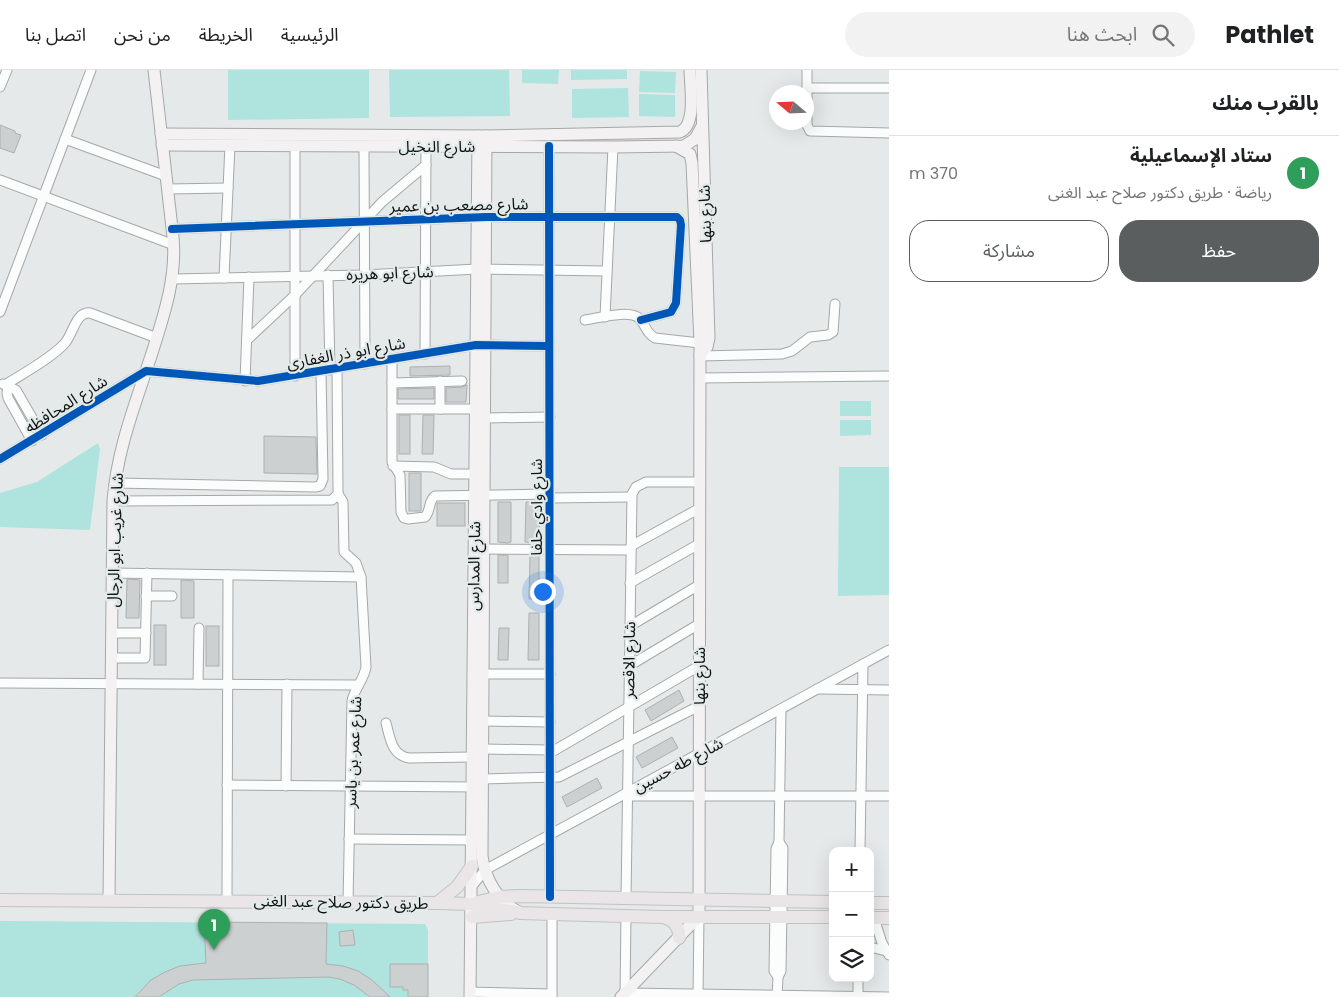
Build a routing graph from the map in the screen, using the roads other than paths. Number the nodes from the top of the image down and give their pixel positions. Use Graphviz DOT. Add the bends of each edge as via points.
graph roads {
  1 [pos="6,70"];
  2 [pos="91,70"];
  3 [pos="154,70"];
  4 [pos="690,70"];
  5 [pos="701,70"];
  6 [pos="806,70"];
  7 [pos="807,85"];
  8 [pos="0,87"];
  9 [pos="814,88"];
  10 [pos="889,88"];
  11 [pos="702,126"];
  12 [pos="810,130"];
  13 [pos="889,133"];
  14 [pos="65,139"];
  15 [pos="162,140"];
  16 [pos="482,141"];
  17 [pos="230,146"];
  18 [pos="295,146"];
  19 [pos="364,146"];
  20 [pos="426,146"];
  21 [pos="549,146"];
  22 [pos="676,146"];
  23 [pos="614,147"];
  24 [pos="703,150"];
  25 [pos="690,154"];
  26 [pos="426,165"];
  27 [pos="166,176"];
  28 [pos="0,180"];
  29 [pos="228,188"];
  30 [pos="168,189"];
  31 [pos="43,196"];
  32 [pos="610,216"];
  33 [pos="482,217"];
  34 [pos="549,217"];
  35 [pos="426,218"];
  36 [pos="364,222"];
  37 [pos="295,225"];
  38 [pos="227,227"];
  39 [pos="172,229"];
  40 [pos="174,245"];
  41 [pos="481,269"];
  42 [pos="549,270"];
  43 [pos="425,271"];
  44 [pos="608,271"];
  45 [pos="364,274"];
  46 [pos="328,275"];
  47 [pos="295,276"];
  48 [pos="313,276"];
  49 [pos="249,277"];
  50 [pos="224,278"];
  51 [pos="173,279"];
  52 [pos="295,295"];
  53 [pos="835,304"];
  54 [pos="0,312"];
  55 [pos="605,317"];
  56 [pos="585,320"];
  57 [pos="641,320"];
  58 [pos="157,338"];
  59 [pos="247,340"];
  60 [pos="700,343"];
  61 [pos="481,345"];
  62 [pos="550,346"];
  63 [pos="424,354"];
  64 [pos="700,356"];
  65 [pos="392,359"];
  66 [pos="364,364"];
  67 [pos="329,370"];
  68 [pos="146,371"];
  69 [pos="294,376"];
  70 [pos="889,376"];
  71 [pos="700,378"];
  72 [pos="245,381"];
  73 [pos="462,381"];
  74 [pos="440,382"];
  75 [pos="392,383"];
  76 [pos="4,385"];
  77 [pos="392,409"];
  78 [pos="440,409"];
  79 [pos="475,409"];
  80 [pos="550,417"];
  81 [pos="485,418"];
  82 [pos="42,435"];
  83 [pos="32,441"];
  84 [pos="0,460"];
  85 [pos="393,466"];
  86 [pos="475,474"];
  87 [pos="700,482"];
  88 [pos="115,483"];
  89 [pos="338,494"];
  90 [pos="479,495"];
  91 [pos="550,496"];
  92 [pos="631,497"];
  93 [pos="113,500"];
  94 [pos="700,508"];
  95 [pos="700,544"];
  96 [pos="630,548"];
  97 [pos="484,549"];
  98 [pos="550,549"];
  99 [pos="112,573"];
  100 [pos="147,574"];
  101 [pos="228,575"];
  102 [pos="362,577"];
  103 [pos="630,583"];
  104 [pos="699,585"];
  105 [pos="146,596"];
  106 [pos="172,596"];
  107 [pos="699,624"];
  108 [pos="630,626"];
  109 [pos="198,628"];
  110 [pos="112,633"];
  111 [pos="146,633"];
  112 [pos="889,650"];
  113 [pos="111,658"];
  114 [pos="863,664"];
  115 [pos="629,666"];
  116 [pos="699,666"];
  117 [pos="483,674"];
  118 [pos="550,674"];
  119 [pos="0,683"];
  120 [pos="111,684"];
  121 [pos="198,684"];
  122 [pos="227,684"];
  123 [pos="287,684"];
  124 [pos="358,685"];
  125 [pos="816,689"];
  126 [pos="862,690"];
  127 [pos="889,690"];
  128 [pos="699,706"];
  129 [pos="629,708"];
  130 [pos="782,709"];
  131 [pos="483,721"];
  132 [pos="386,722"];
  133 [pos="550,722"];
  134 [pos="628,743"];
  135 [pos="482,749"];
  136 [pos="550,751"];
  137 [pos="699,754"];
  138 [pos="472,757"];
  139 [pos="550,778"];
  140 [pos="479,785"];
  141 [pos="227,786"];
  142 [pos="286,786"];
  143 [pos="350,786"];
  144 [pos="628,794"];
  145 [pos="699,796"];
  146 [pos="780,796"];
  147 [pos="861,796"];
  148 [pos="889,796"];
  149 [pos="550,835"];
  150 [pos="349,839"];
  151 [pos="472,840"];
  152 [pos="860,847"];
  153 [pos="472,866"];
  154 [pos="485,870"];
  155 [pos="472,886"];
  156 [pos="500,897"];
  157 [pos="550,897"];
  158 [pos="626,899"];
  159 [pos="0,900"];
  160 [pos="109,900"];
  161 [pos="699,900"];
  162 [pos="227,901"];
  163 [pos="779,901"];
  164 [pos="348,902"];
  165 [pos="829,902"];
  166 [pos="437,903"];
  167 [pos="874,903"];
  168 [pos="889,903"];
  169 [pos="472,911"];
  170 [pos="521,913"];
  171 [pos="552,914"];
  172 [pos="626,915"];
  173 [pos="699,916"];
  174 [pos="663,917"];
  175 [pos="778,917"];
  176 [pos="829,917"];
  177 [pos="874,918"];
  178 [pos="889,918"];
  179 [pos="874,924"];
  180 [pos="679,938"];
  181 [pos="874,948"];
  182 [pos="887,953"];
  183 [pos="858,982"];
  184 [pos="470,994"];
  185 [pos="698,995"];
  186 [pos="552,996"];
  187 [pos="624,996"];
  188 [pos="777,996"];
  189 [pos="858,996"];
  190 [pos="889,997"];
  1 -- 8 [label="street"];
  2 -- 14 [label="street"];
  3 -- 15 [label="main road, شارع غريب ابو الرجال"];
  4 -- 16 [label="main road, شارع النخيل" via="691,118 680,132"];
  5 -- 11 [label="main road, شارع بنها"];
  6 -- 7 [label="street"];
  9 -- 10 [label="street"];
  11 -- 22 [label="main road, شارع النخيل" via="692,142"];
  11 -- 24 [label="main road, شارع بنها"];
  12 -- 13 [label="street"];
  14 -- 27 [label="street"];
  14 -- 31 [label="street"];
  15 -- 16 [label="main road, شارع النخيل"];
  15 -- 17 [label="main road, شارع النخيل"];
  15 -- 27 [label="main road, شارع غريب ابو الرجال"];
  16 -- 20 [label="main road, شارع النخيل"];
  16 -- 21 [label="main road, شارع النخيل"];
  16 -- 33 [label="main road, شارع المدارس"];
  17 -- 18 [label="main road, شارع النخيل"];
  17 -- 29 [label="street"];
  18 -- 19 [label="main road, شارع النخيل"];
  18 -- 37 [label="street"];
  19 -- 20 [label="main road, شارع النخيل"];
  19 -- 36 [label="street"];
  20 -- 26 [label="street"];
  21 -- 23 [label="main road, شارع النخيل"];
  21 -- 34 [label="street, شارع وادي حلفا"];
  22 -- 23 [label="main road, شارع النخيل"];
  22 -- 25 [label="main road"];
  23 -- 32 [label="street"];
  24 -- 25 [label="main road" via="695,146"];
  24 -- 64 [label="main road, شارع بنها" via="709,338"];
  25 -- 60 [label="main road, شارع بنها"];
  26 -- 35 [label="street"];
  26 -- 36 [label="street" via="382,202"];
  27 -- 30 [label="main road, شارع غريب ابو الرجال"];
  28 -- 31 [label="street"];
  29 -- 30 [label="street"];
  29 -- 38 [label="street"];
  30 -- 39 [label="main road, شارع غريب ابو الرجال"];
  31 -- 40 [label="street"];
  31 -- 54 [label="street"];
  32 -- 34 [label="street, شارع مصعب بن عمير"];
  32 -- 44 [label="street"];
  32 -- 57 [label="street, شارع مصعب بن عمير" via="672,216 680,220 675,308"];
  33 -- 34 [label="street, شارع مصعب بن عمير"];
  33 -- 35 [label="street, شارع مصعب بن عمير"];
  33 -- 41 [label="main road, شارع المدارس"];
  34 -- 42 [label="street, شارع وادي حلفا"];
  35 -- 36 [label="street, شارع مصعب بن عمير"];
  35 -- 43 [label="street"];
  36 -- 37 [label="street, شارع مصعب بن عمير"];
  36 -- 45 [label="street"];
  36 -- 48 [label="street"];
  37 -- 38 [label="street, شارع مصعب بن عمير"];
  37 -- 47 [label="street"];
  38 -- 39 [label="street, شارع مصعب بن عمير"];
  38 -- 50 [label="street"];
  39 -- 40 [label="main road, شارع غريب ابو الرجال"];
  40 -- 51 [label="main road, شارع غريب ابو الرجال"];
  41 -- 42 [label="street, شارع ابو هريره"];
  41 -- 43 [label="street, شارع ابو هريره"];
  41 -- 61 [label="main road, شارع المدارس"];
  42 -- 44 [label="street, شارع ابو هريره"];
  42 -- 62 [label="street, شارع وادي حلفا"];
  43 -- 45 [label="street, شارع ابو هريره"];
  43 -- 63 [label="street"];
  44 -- 55 [label="street"];
  45 -- 46 [label="street, شارع ابو هريره"];
  45 -- 66 [label="street"];
  46 -- 48 [label="street, شارع ابو هريره"];
  46 -- 67 [label="street"];
  47 -- 48 [label="street, شارع ابو هريره"];
  47 -- 49 [label="street, شارع ابو هريره"];
  47 -- 52 [label="street"];
  48 -- 52 [label="street"];
  49 -- 50 [label="street, شارع ابو هريره"];
  49 -- 59 [label="street"];
  50 -- 51 [label="street, شارع ابو هريره"];
  51 -- 58 [label="main road, شارع غريب ابو الرجال"];
  52 -- 59 [label="street"];
  52 -- 69 [label="street"];
  53 -- 64 [label="street" via="833,332 810,337 789,352"];
  55 -- 56 [label="street"];
  55 -- 57 [label="street" via="630,314"];
  57 -- 60 [label="street" via="654,338"];
  58 -- 68 [label="main road, شارع غريب ابو الرجال"];
  58 -- 76 [label="street" via="85,312 60,348"];
  59 -- 72 [label="street"];
  60 -- 64 [label="main road, شارع بنها"];
  61 -- 62 [label="street, شارع ابو ذر الغفارى"];
  61 -- 63 [label="street, شارع ابو ذر الغفارى"];
  61 -- 79 [label="main road, شارع المدارس"];
  61 -- 81 [label="main road, شارع المدارس"];
  62 -- 80 [label="street, شارع وادي حلفا"];
  63 -- 65 [label="street, شارع ابو ذر الغفارى"];
  64 -- 71 [label="main road, شارع بنها"];
  65 -- 66 [label="street, شارع ابو ذر الغفارى"];
  65 -- 75 [label="street"];
  66 -- 67 [label="street, شارع ابو ذر الغفارى"];
  67 -- 69 [label="street, شارع ابو ذر الغفارى"];
  67 -- 88 [label="street" via="320,486"];
  67 -- 89 [label="street"];
  68 -- 72 [label="street, شارع ابو ذر الغفارى"];
  68 -- 82 [label="street, شارع المحافظه"];
  68 -- 88 [label="main road, شارع غريب ابو الرجال" via="124,438"];
  69 -- 72 [label="street, شارع ابو ذر الغفارى"];
  70 -- 71 [label="street"];
  71 -- 87 [label="main road, شارع بنها"];
  73 -- 74 [label="street"];
  74 -- 75 [label="street"];
  74 -- 78 [label="street"];
  75 -- 77 [label="street"];
  76 -- 82 [label="street" via="18,392"];
  76 -- 83 [label="street"];
  77 -- 78 [label="street"];
  77 -- 85 [label="street"];
  78 -- 79 [label="street"];
  79 -- 86 [label="main road, شارع المدارس"];
  80 -- 81 [label="street"];
  80 -- 91 [label="street, شارع وادي حلفا"];
  81 -- 90 [label="main road, شارع المدارس"];
  82 -- 83 [label="street, شارع المحافظه"];
  83 -- 84 [label="street, شارع المحافظه"];
  85 -- 86 [label="street" via="437,467 449,474"];
  85 -- 90 [label="street" via="400,475 401,512 406,519 425,517 435,496"];
  86 -- 90 [label="main road, شارع المدارس"];
  87 -- 92 [label="street" via="642,483 633,490"];
  87 -- 94 [label="main road, شارع بنها"];
  88 -- 93 [label="main road, شارع غريب ابو الرجال"];
  89 -- 93 [label="street" via="328,501"];
  89 -- 102 [label="street" via="342,502 344,552 356,563"];
  90 -- 91 [label="street"];
  90 -- 97 [label="main road, شارع المدارس"];
  90 -- 138 [label="main road, شارع المدارس"];
  91 -- 92 [label="street"];
  91 -- 98 [label="street, شارع وادي حلفا"];
  92 -- 96 [label="street, شارع الاقصر"];
  93 -- 99 [label="main road, شارع غريب ابو الرجال"];
  94 -- 95 [label="main road, شارع بنها"];
  94 -- 96 [label="street"];
  95 -- 103 [label="street"];
  95 -- 104 [label="main road, شارع بنها"];
  96 -- 98 [label="street"];
  96 -- 103 [label="street, شارع الاقصر"];
  97 -- 98 [label="street"];
  97 -- 117 [label="main road, شارع المدارس"];
  98 -- 118 [label="street, شارع وادي حلفا"];
  99 -- 100 [label="street"];
  99 -- 110 [label="main road, شارع غريب ابو الرجال"];
  100 -- 101 [label="street"];
  100 -- 105 [label="street"];
  101 -- 102 [label="street"];
  101 -- 122 [label="street"];
  102 -- 124 [label="street, شارع عمر بن ياسر" via="366,667"];
  103 -- 108 [label="street, شارع الاقصر"];
  104 -- 107 [label="main road, شارع بنها"];
  104 -- 108 [label="street"];
  105 -- 106 [label="street"];
  105 -- 111 [label="street"];
  107 -- 115 [label="street"];
  107 -- 116 [label="main road, شارع بنها"];
  108 -- 115 [label="street, شارع الاقصر"];
  109 -- 121 [label="street"];
  110 -- 111 [label="street"];
  110 -- 113 [label="main road, شارع غريب ابو الرجال"];
  111 -- 113 [label="street" via="145,658"];
  112 -- 114 [label="street, شارع طه حسين"];
  113 -- 120 [label="main road, شارع غريب ابو الرجال"];
  114 -- 125 [label="street, شارع طه حسين"];
  114 -- 126 [label="street"];
  115 -- 129 [label="street, شارع الاقصر"];
  116 -- 128 [label="main road, شارع بنها"];
  116 -- 129 [label="street"];
  117 -- 118 [label="street"];
  117 -- 131 [label="main road, شارع المدارس"];
  118 -- 133 [label="street, شارع وادي حلفا"];
  119 -- 120 [label="street"];
  120 -- 121 [label="street"];
  120 -- 160 [label="main road, شارع غريب ابو الرجال"];
  121 -- 122 [label="street"];
  122 -- 123 [label="street"];
  122 -- 141 [label="street"];
  123 -- 124 [label="street"];
  123 -- 142 [label="street"];
  124 -- 143 [label="street, شارع عمر بن ياسر" via="352,701"];
  125 -- 126 [label="street"];
  125 -- 130 [label="street, شارع طه حسين"];
  126 -- 127 [label="street"];
  126 -- 147 [label="street"];
  128 -- 134 [label="street"];
  128 -- 137 [label="main road, شارع بنها"];
  129 -- 134 [label="street, شارع الاقصر"];
  129 -- 136 [label="street"];
  130 -- 137 [label="street, شارع طه حسين"];
  130 -- 146 [label="street"];
  131 -- 133 [label="street"];
  131 -- 135 [label="main road, شارع المدارس"];
  132 -- 138 [label="street" via="393,748 401,756"];
  133 -- 136 [label="street, شارع وادي حلفا"];
  134 -- 139 [label="street" via="562,776"];
  134 -- 144 [label="street, شارع الاقصر"];
  135 -- 136 [label="street"];
  135 -- 140 [label="main road, شارع المدارس"];
  136 -- 139 [label="street, شارع وادي حلفا"];
  137 -- 144 [label="street, شارع طه حسين"];
  137 -- 145 [label="main road, شارع بنها"];
  138 -- 140 [label="main road, شارع المدارس"];
  139 -- 140 [label="street"];
  139 -- 149 [label="street, شارع وادي حلفا"];
  140 -- 143 [label="street"];
  140 -- 151 [label="main road, شارع المدارس"];
  140 -- 154 [label="main road, شارع المدارس"];
  141 -- 142 [label="street"];
  141 -- 162 [label="street"];
  142 -- 143 [label="street"];
  143 -- 150 [label="street, شارع عمر بن ياسر"];
  144 -- 145 [label="street"];
  144 -- 149 [label="street, شارع طه حسين"];
  144 -- 158 [label="street, شارع الاقصر"];
  145 -- 146 [label="street"];
  145 -- 161 [label="main road, شارع بنها"];
  146 -- 147 [label="street"];
  146 -- 163 [label="street" via="779,842 783,848"];
  147 -- 148 [label="street"];
  147 -- 152 [label="street"];
  149 -- 154 [label="street, شارع طه حسين"];
  149 -- 157 [label="street, شارع وادي حلفا"];
  150 -- 151 [label="street"];
  150 -- 164 [label="street, شارع عمر بن ياسر"];
  151 -- 153 [label="main road, شارع المدارس"];
  153 -- 155 [label="main road, شارع المدارس"];
  153 -- 166 [label="main road" via="457,887"];
  154 -- 155 [label="street, شارع طه حسين"];
  154 -- 156 [label="main road, شارع المدارس"];
  155 -- 169 [label="main road, شارع المدارس"];
  156 -- 157 [label="main road, طريق دكتور صلاح عبد الغنى"];
  156 -- 169 [label="main road, طريق دكتور صلاح عبد الغنى"];
  156 -- 170 [label="main road, شارع المدارس"];
  157 -- 158 [label="main road, طريق دكتور صلاح عبد الغنى"];
  158 -- 161 [label="main road, طريق دكتور صلاح عبد الغنى"];
  159 -- 160 [label="main road, طريق دكتور صلاح عبد الغنى"];
  160 -- 162 [label="main road, طريق دكتور صلاح عبد الغنى"];
  161 -- 163 [label="main road, طريق دكتور صلاح عبد الغنى"];
  161 -- 173 [label="main road, شارع بنها"];
  162 -- 164 [label="main road, طريق دكتور صلاح عبد الغنى"];
  163 -- 165 [label="main road, طريق دكتور صلاح عبد الغنى"];
  163 -- 175 [label="street"];
  164 -- 166 [label="main road, طريق دكتور صلاح عبد الغنى"];
  166 -- 169 [label="main road, طريق دكتور صلاح عبد الغنى"];
  167 -- 168 [label="main road"];
  169 -- 170 [label="main road, طريق دكتور صلاح عبد الغنى"];
  169 -- 184 [label="main road, شارع المدارس"];
  170 -- 171 [label="main road, طريق دكتور صلاح عبد الغنى"];
  171 -- 172 [label="main road, طريق دكتور صلاح عبد الغنى"];
  171 -- 186 [label="street"];
  172 -- 174 [label="main road, طريق دكتور صلاح عبد الغنى"];
  172 -- 187 [label="street"];
  173 -- 174 [label="main road, طريق دكتور صلاح عبد الغنى"];
  173 -- 175 [label="main road, طريق دكتور صلاح عبد الغنى"];
  173 -- 180 [label="main road"];
  173 -- 185 [label="street, شارع بنها"];
  174 -- 180 [label="main road" via="674,922 680,932"];
  175 -- 176 [label="main road, طريق دكتور صلاح عبد الغنى"];
  175 -- 188 [label="street" via="781,971"];
  177 -- 178 [label="main road"];
  179 -- 182 [label="street"];
  180 -- 187 [label="main road"];
  181 -- 182 [label="street"];
  183 -- 189 [label="street"];
  184 -- 186 [label="street"];
  185 -- 187 [label="street"];
  185 -- 188 [label="street"];
  188 -- 189 [label="street"];
  189 -- 190 [label="street"];
}
